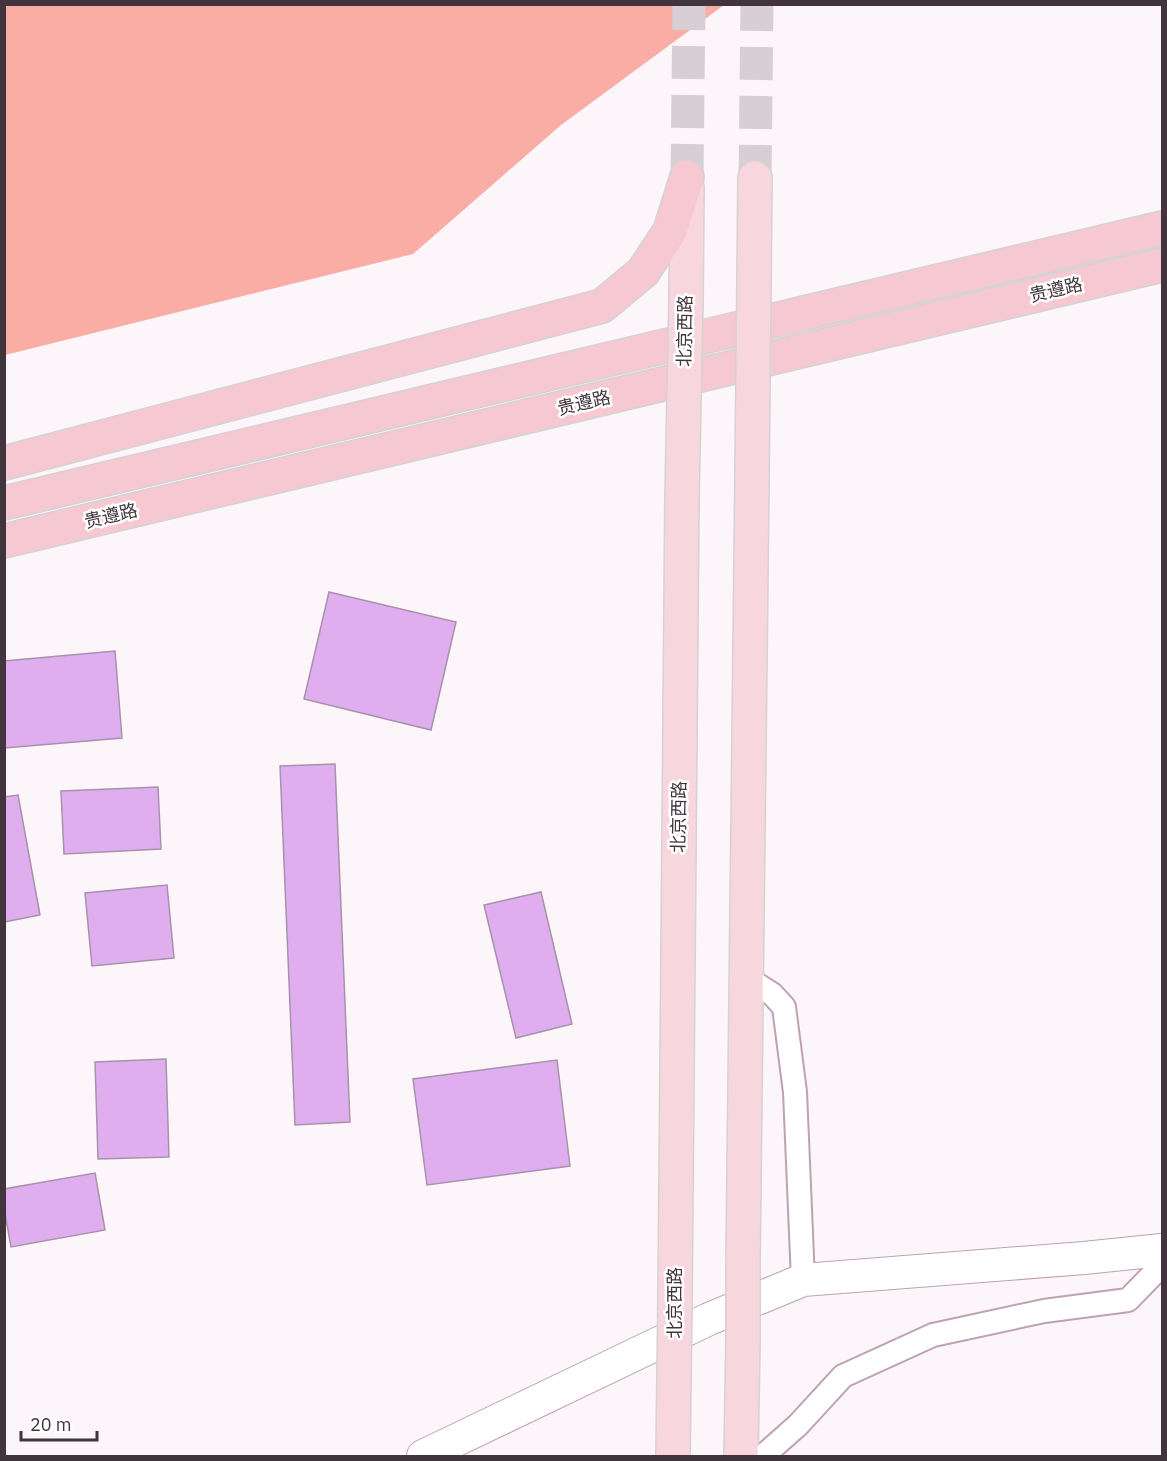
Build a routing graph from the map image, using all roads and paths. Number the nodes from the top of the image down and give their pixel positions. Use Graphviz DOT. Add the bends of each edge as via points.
graph roads {
  1 [pos="687,177"];
  2 [pos="755,178"];
  3 [pos="1162,228"];
  4 [pos="1162,265"];
  5 [pos="4,463"];
  6 [pos="4,503"];
  7 [pos="4,542"];
  8 [pos="747,978"];
  9 [pos="1162,1250"];
  10 [pos="1162,1265"];
  11 [pos="803,1280"];
  12 [pos="423,1456"];
  13 [pos="673,1456"];
  14 [pos="741,1456"];
  15 [pos="764,1456"];
  1 -- 5 [label="highway" via="670,231 643,272 602,306"];
  1 -- 13 [label="main road, 北京西路, bridge"];
  2 -- 8 [label="main road, bridge"];
  3 -- 6 [label="highway, 贵遵路"];
  4 -- 7 [label="highway, 贵遵路"];
  8 -- 11 [label="street" via="784,1007 795,1092"];
  8 -- 14 [label="main road, bridge"];
  9 -- 11 [label="main road"];
  10 -- 15 [label="street" via="1128,1300 1044,1311 933,1335 843,1376"];
  11 -- 12 [label="main road" via="708,1319"];
}
